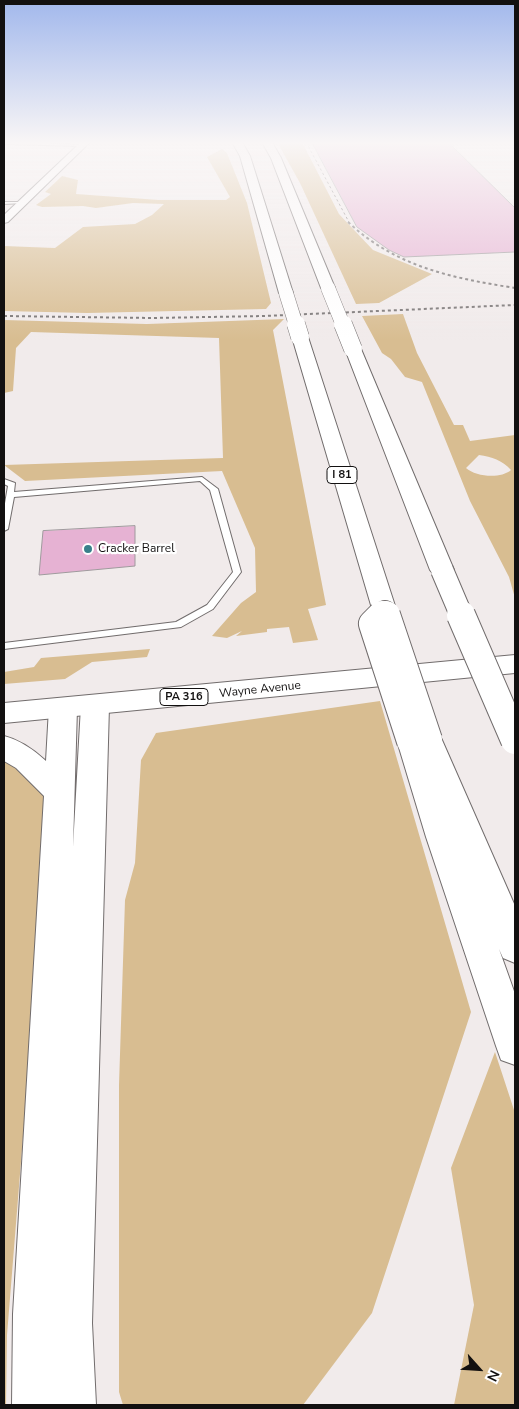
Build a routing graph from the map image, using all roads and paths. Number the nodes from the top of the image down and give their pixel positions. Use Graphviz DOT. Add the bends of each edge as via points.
graph roads {
  1 [pos="17,208"];
  2 [pos="260,208"];
  3 [pos="296,208"];
  4 [pos="4,220"];
  5 [pos="4,480"];
  6 [pos="10,495"];
  7 [pos="4,529"];
  8 [pos="4,646"];
  9 [pos="515,664"];
  10 [pos="79,707"];
  11 [pos="4,713"];
  12 [pos="515,740"];
  13 [pos="420,741"];
  14 [pos="4,747"];
  15 [pos="60,793"];
  16 [pos="515,946"];
  17 [pos="515,1046"];
  18 [pos="37,1405"];
  19 [pos="71,1405"];
  1 -- 4 [label="street"];
  2 -- 13 [label="main road, I 81, bridge" via="385,612"];
  3 -- 12 [label="main road, bridge" via="442,570"];
  5 -- 6 [label="lane" via="12,485"];
  6 -- 7 [label="lane"];
  6 -- 8 [label="lane" via="202,479 214,489 237,572 210,607 178,624"];
  9 -- 10 [label="main road, Wayne Avenue / PA 316"];
  10 -- 11 [label="main road, Wayne Avenue / PA 316"];
  10 -- 15 [label="main road"];
  10 -- 19 [label="main road" via="68,1323"];
  13 -- 16 [label="main road, I 81"];
  13 -- 17 [label="main road" via="442,837"];
  14 -- 15 [label="main road" via="26,760"];
  15 -- 18 [label="main road" via="36,1314"];
}
